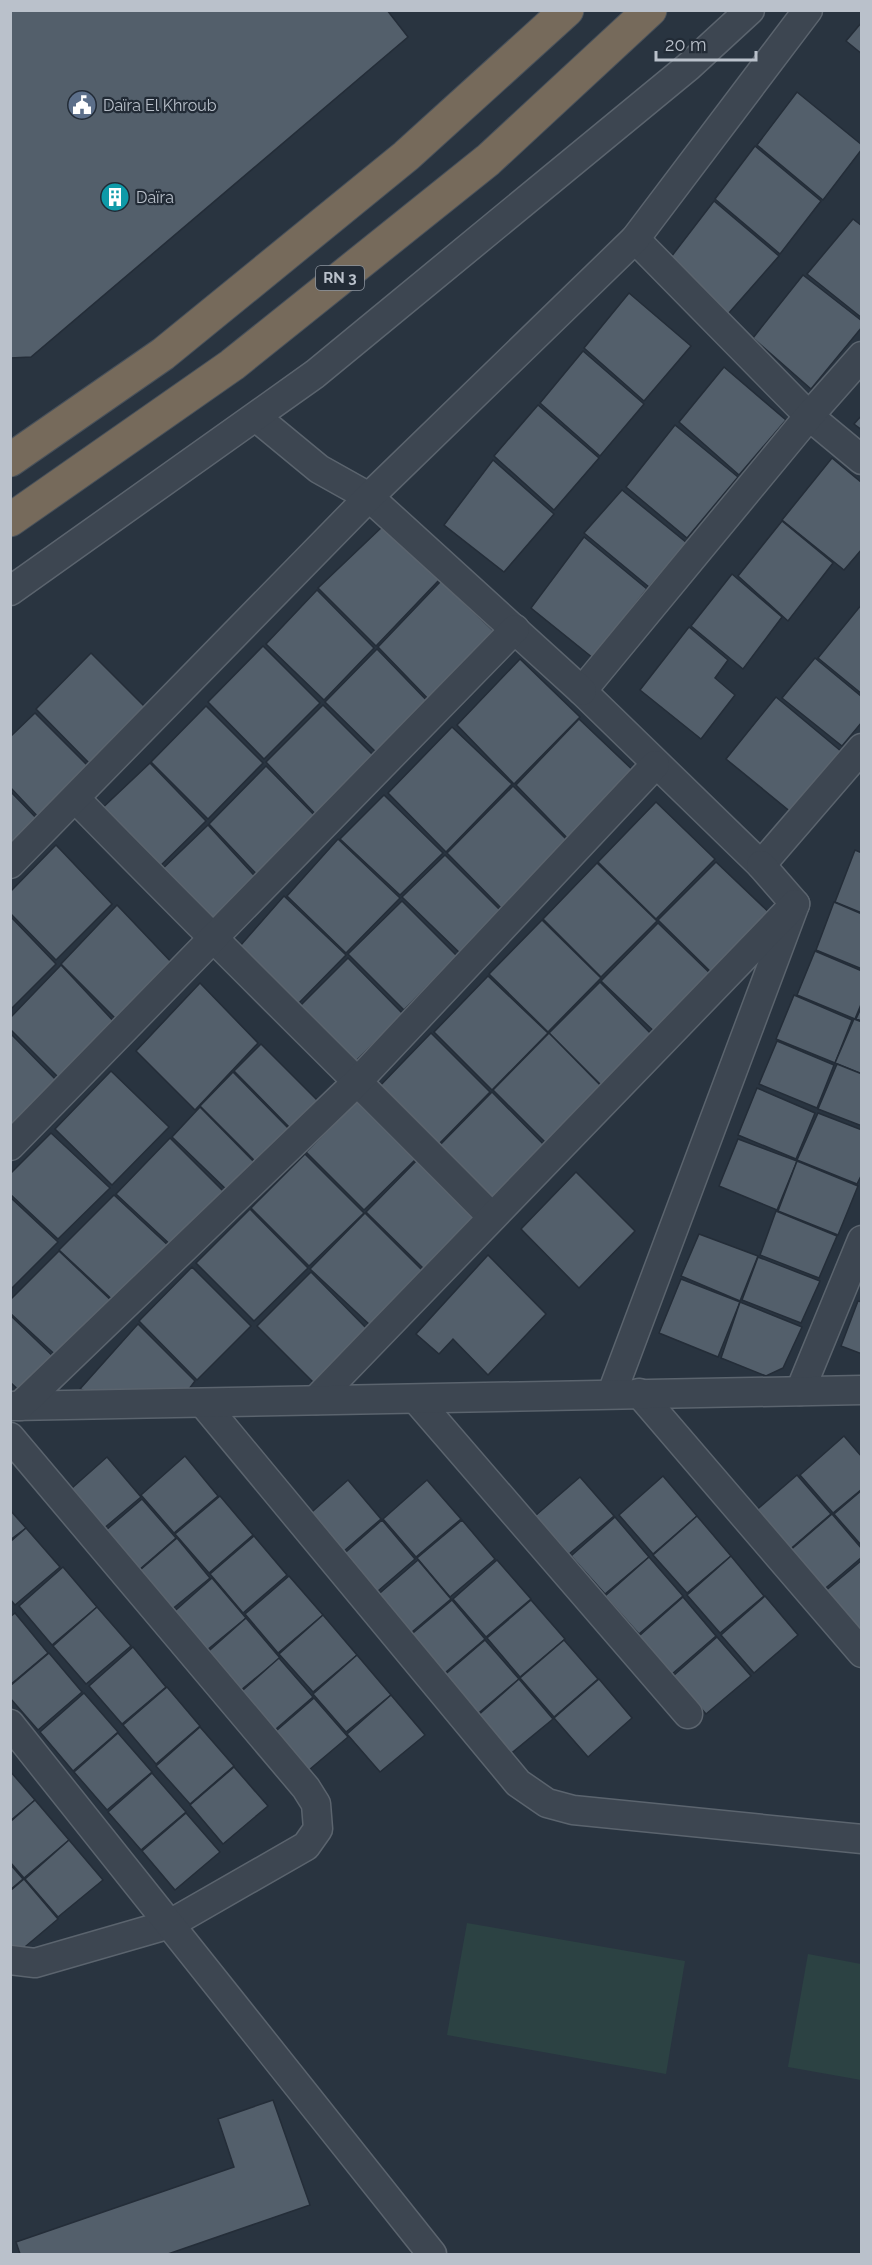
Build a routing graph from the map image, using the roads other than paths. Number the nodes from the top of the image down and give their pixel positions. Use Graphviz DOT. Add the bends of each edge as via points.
graph roads {
  1 [pos="535,10"];
  2 [pos="567,10"];
  3 [pos="650,10"];
  4 [pos="750,10"];
  5 [pos="808,10"];
  6 [pos="469,99"];
  7 [pos="635,238"];
  8 [pos="861,356"];
  9 [pos="809,416"];
  10 [pos="256,417"];
  11 [pos="11,459"];
  12 [pos="861,460"];
  13 [pos="369,497"];
  14 [pos="10,520"];
  15 [pos="10,591"];
  16 [pos="515,629"];
  17 [pos="582,691"];
  18 [pos="861,748"];
  19 [pos="655,765"];
  20 [pos="76,799"];
  21 [pos="10,864"];
  22 [pos="761,865"];
  23 [pos="795,904"];
  24 [pos="213,940"];
  25 [pos="358,1081"];
  26 [pos="10,1146"];
  27 [pos="492,1217"];
  28 [pos="861,1240"];
  29 [pos="861,1390"];
  30 [pos="800,1391"];
  31 [pos="625,1393"];
  32 [pos="416,1399"];
  33 [pos="316,1400"];
  34 [pos="203,1403"];
  35 [pos="15,1406"];
  36 [pos="10,1437"];
  37 [pos="861,1653"];
  38 [pos="688,1714"];
  39 [pos="10,1724"];
  40 [pos="861,1839"];
  41 [pos="170,1924"];
  42 [pos="10,1960"];
  43 [pos="432,2254"];
  1 -- 6 [label="highway"];
  2 -- 6 [label="highway"];
  3 -- 14 [label="highway, RN 3" via="488,160 232,365"];
  4 -- 10 [label="street" via="688,67 479,241"];
  5 -- 7 [label="street"];
  6 -- 11 [label="highway" via="406,156 163,354"];
  7 -- 9 [label="street"];
  7 -- 13 [label="street"];
  8 -- 9 [label="street"];
  9 -- 12 [label="street"];
  9 -- 17 [label="street"];
  10 -- 13 [label="street" via="319,469"];
  10 -- 15 [label="street"];
  13 -- 16 [label="street"];
  13 -- 20 [label="street"];
  16 -- 17 [label="street"];
  16 -- 24 [label="street"];
  17 -- 19 [label="street"];
  18 -- 22 [label="street"];
  19 -- 22 [label="street"];
  19 -- 25 [label="street"];
  20 -- 21 [label="street"];
  20 -- 24 [label="street"];
  22 -- 23 [label="street"];
  23 -- 27 [label="street"];
  23 -- 31 [label="street"];
  24 -- 25 [label="street"];
  24 -- 26 [label="street"];
  25 -- 27 [label="street"];
  25 -- 35 [label="street"];
  27 -- 33 [label="street"];
  28 -- 30 [label="street"];
  29 -- 30 [label="street"];
  30 -- 31 [label="street"];
  31 -- 32 [label="street"];
  31 -- 37 [label="street"];
  32 -- 33 [label="street"];
  32 -- 38 [label="street"];
  33 -- 34 [label="street"];
  34 -- 35 [label="street"];
  34 -- 40 [label="street" via="518,1783 547,1803 573,1810"];
  36 -- 41 [label="street" via="316,1804 318,1829 306,1846"];
  39 -- 41 [label="street"];
  41 -- 42 [label="street" via="35,1963"];
  41 -- 43 [label="street"];
}
